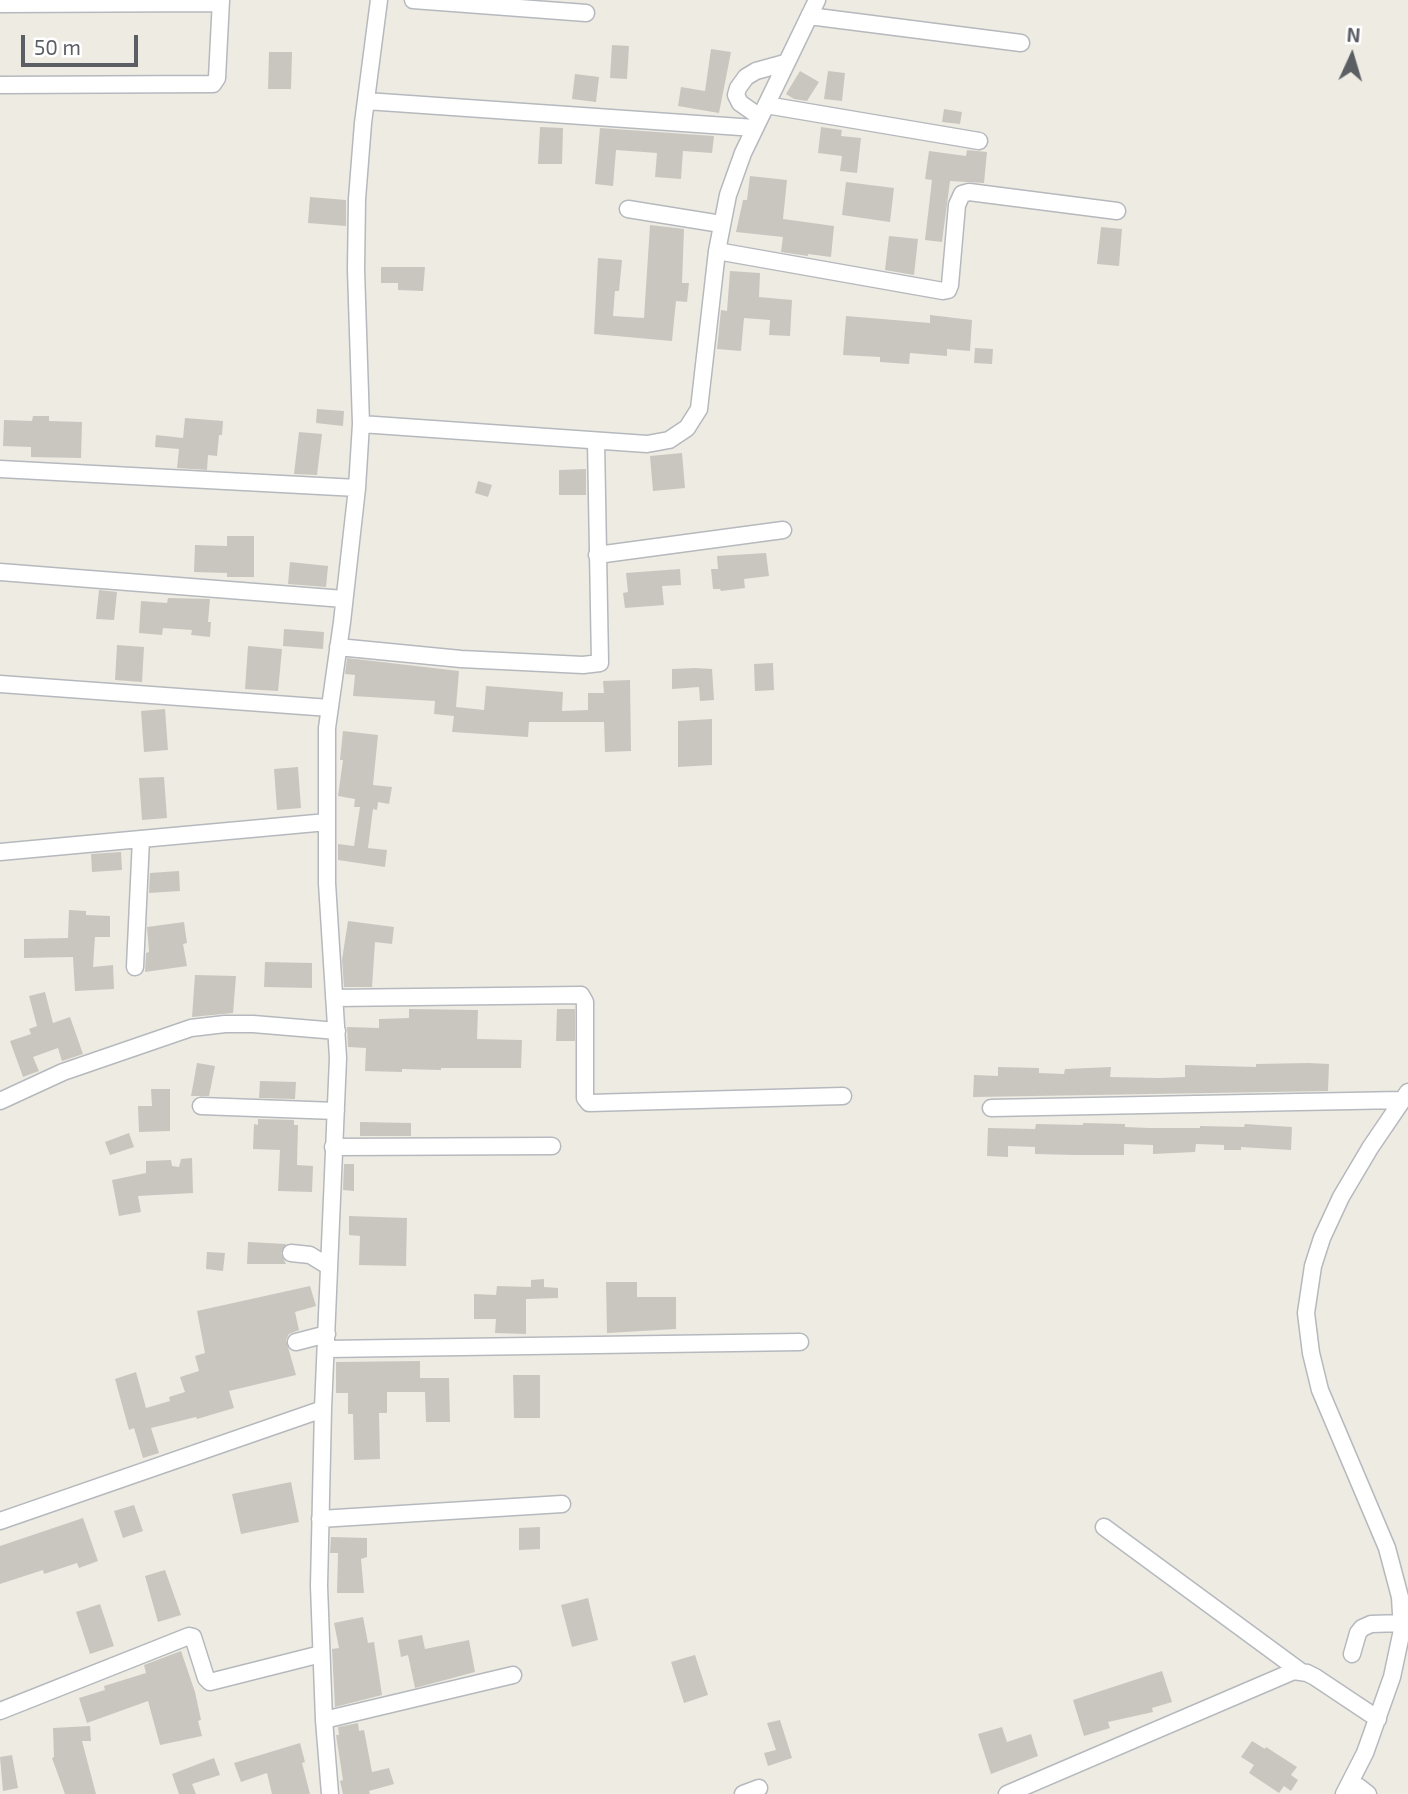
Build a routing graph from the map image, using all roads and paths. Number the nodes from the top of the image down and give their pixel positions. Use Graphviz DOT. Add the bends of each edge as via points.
graph roads {
  1 [pos="379,0"];
  2 [pos="413,0"];
  3 [pos="817,0"];
  4 [pos="221,2"];
  5 [pos="0,4"];
  6 [pos="586,13"];
  7 [pos="809,16"];
  8 [pos="1021,43"];
  9 [pos="785,63"];
  10 [pos="0,85"];
  11 [pos="366,101"];
  12 [pos="760,116"];
  13 [pos="979,141"];
  14 [pos="628,209"];
  15 [pos="1117,211"];
  16 [pos="721,224"];
  17 [pos="717,251"];
  18 [pos="361,425"];
  19 [pos="596,441"];
  20 [pos="0,470"];
  21 [pos="357,488"];
  22 [pos="783,530"];
  23 [pos="597,555"];
  24 [pos="0,572"];
  25 [pos="344,600"];
  26 [pos="338,647"];
  27 [pos="0,684"];
  28 [pos="330,708"];
  29 [pos="327,822"];
  30 [pos="141,839"];
  31 [pos="0,852"];
  32 [pos="135,967"];
  33 [pos="334,998"];
  34 [pos="337,1031"];
  35 [pos="843,1096"];
  36 [pos="1405,1096"];
  37 [pos="0,1101"];
  38 [pos="201,1107"];
  39 [pos="991,1108"];
  40 [pos="336,1111"];
  41 [pos="552,1146"];
  42 [pos="333,1147"];
  43 [pos="291,1253"];
  44 [pos="328,1266"];
  45 [pos="296,1342"];
  46 [pos="326,1342"];
  47 [pos="800,1342"];
  48 [pos="323,1409"];
  49 [pos="562,1504"];
  50 [pos="320,1519"];
  51 [pos="0,1521"];
  52 [pos="1104,1527"];
  53 [pos="1402,1623"];
  54 [pos="321,1654"];
  55 [pos="1352,1654"];
  56 [pos="1300,1671"];
  57 [pos="513,1675"];
  58 [pos="0,1711"];
  59 [pos="1378,1719"];
  60 [pos="324,1720"];
  61 [pos="758,1788"];
  62 [pos="1345,1791"];
  63 [pos="330,1794"];
  64 [pos="743,1794"];
  65 [pos="1007,1794"];
  66 [pos="1368,1794"];
  1 -- 11 [label="street"];
  2 -- 6 [label="street"];
  3 -- 7 [label="street"];
  4 -- 5 [label="street"];
  4 -- 10 [label="street" via="213,84"];
  7 -- 8 [label="street"];
  7 -- 9 [label="street"];
  9 -- 12 [label="street"];
  9 -- 12 [label="street" via="756,71 738,88 740,103"];
  11 -- 12 [label="street"];
  11 -- 18 [label="street" via="356,250"];
  12 -- 13 [label="street"];
  12 -- 16 [label="street" via="736,170"];
  14 -- 16 [label="street"];
  15 -- 17 [label="street" via="962,194 957,205 950,285 943,291"];
  16 -- 17 [label="street"];
  17 -- 19 [label="street" via="706,366 699,409 692,421 660,442"];
  18 -- 19 [label="street"];
  18 -- 21 [label="street"];
  19 -- 23 [label="street"];
  20 -- 21 [label="street"];
  21 -- 25 [label="street"];
  22 -- 23 [label="street"];
  23 -- 26 [label="street" via="600,663 461,659"];
  24 -- 25 [label="street"];
  25 -- 26 [label="street"];
  26 -- 28 [label="street"];
  27 -- 28 [label="street"];
  28 -- 29 [label="street"];
  29 -- 30 [label="street"];
  29 -- 33 [label="street"];
  30 -- 31 [label="street"];
  30 -- 32 [label="street"];
  33 -- 34 [label="street"];
  33 -- 35 [label="street" via="581,995 585,1002 585,1098 589,1103"];
  34 -- 37 [label="street" via="246,1024 191,1028 63,1072"];
  34 -- 40 [label="street"];
  36 -- 39 [label="street"];
  36 -- 53 [label="street" via="1341,1197 1322,1238 1306,1313 1320,1390 1387,1548"];
  38 -- 40 [label="street"];
  40 -- 42 [label="street"];
  41 -- 42 [label="street"];
  42 -- 44 [label="street"];
  43 -- 44 [label="street" via="310,1255"];
  44 -- 46 [label="street"];
  45 -- 46 [label="street"];
  46 -- 47 [label="street"];
  46 -- 48 [label="street"];
  48 -- 50 [label="street"];
  48 -- 51 [label="street"];
  49 -- 50 [label="street"];
  50 -- 54 [label="street"];
  52 -- 56 [label="street"];
  53 -- 55 [label="street" via="1362,1628"];
  53 -- 59 [label="street"];
  54 -- 58 [label="street" via="210,1682 189,1636"];
  54 -- 60 [label="street"];
  56 -- 59 [label="street"];
  56 -- 65 [label="street"];
  57 -- 60 [label="street"];
  59 -- 62 [label="street"];
  60 -- 63 [label="street"];
  61 -- 64 [label="street"];
  62 -- 66 [label="street" via="1352,1786"];
}
